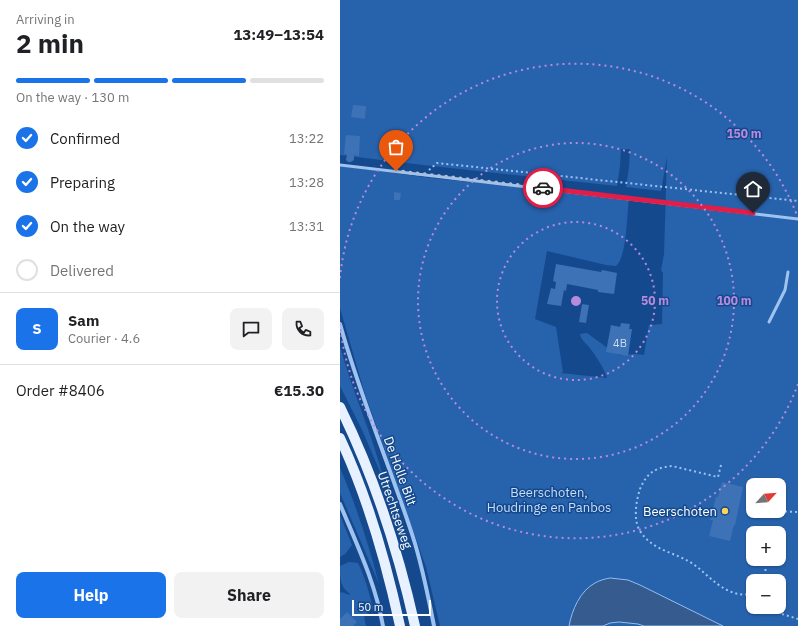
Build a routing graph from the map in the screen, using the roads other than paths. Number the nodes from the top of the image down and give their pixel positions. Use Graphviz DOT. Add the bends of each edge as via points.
graph roads {
  1 [pos="340,165"];
  2 [pos="798,219"];
  3 [pos="788,272"];
  4 [pos="768,322"];
  5 [pos="340,324"];
  6 [pos="340,407"];
  7 [pos="340,438"];
  8 [pos="340,504"];
  9 [pos="383,626"];
  10 [pos="400,626"];
  11 [pos="415,626"];
  12 [pos="434,626"];
  1 -- 2 [label="lane"];
  3 -- 4 [label="lane" via="785,290"];
  5 -- 12 [label="street, De Holle Bilt" via="351,365 412,535 427,588"];
  6 -- 11 [label="main road, Utrechtseweg" via="376,490 396,551"];
  7 -- 10 [label="main road, Utrechtseweg" via="368,505"];
  8 -- 9 [label="street" via="369,572"];
}
